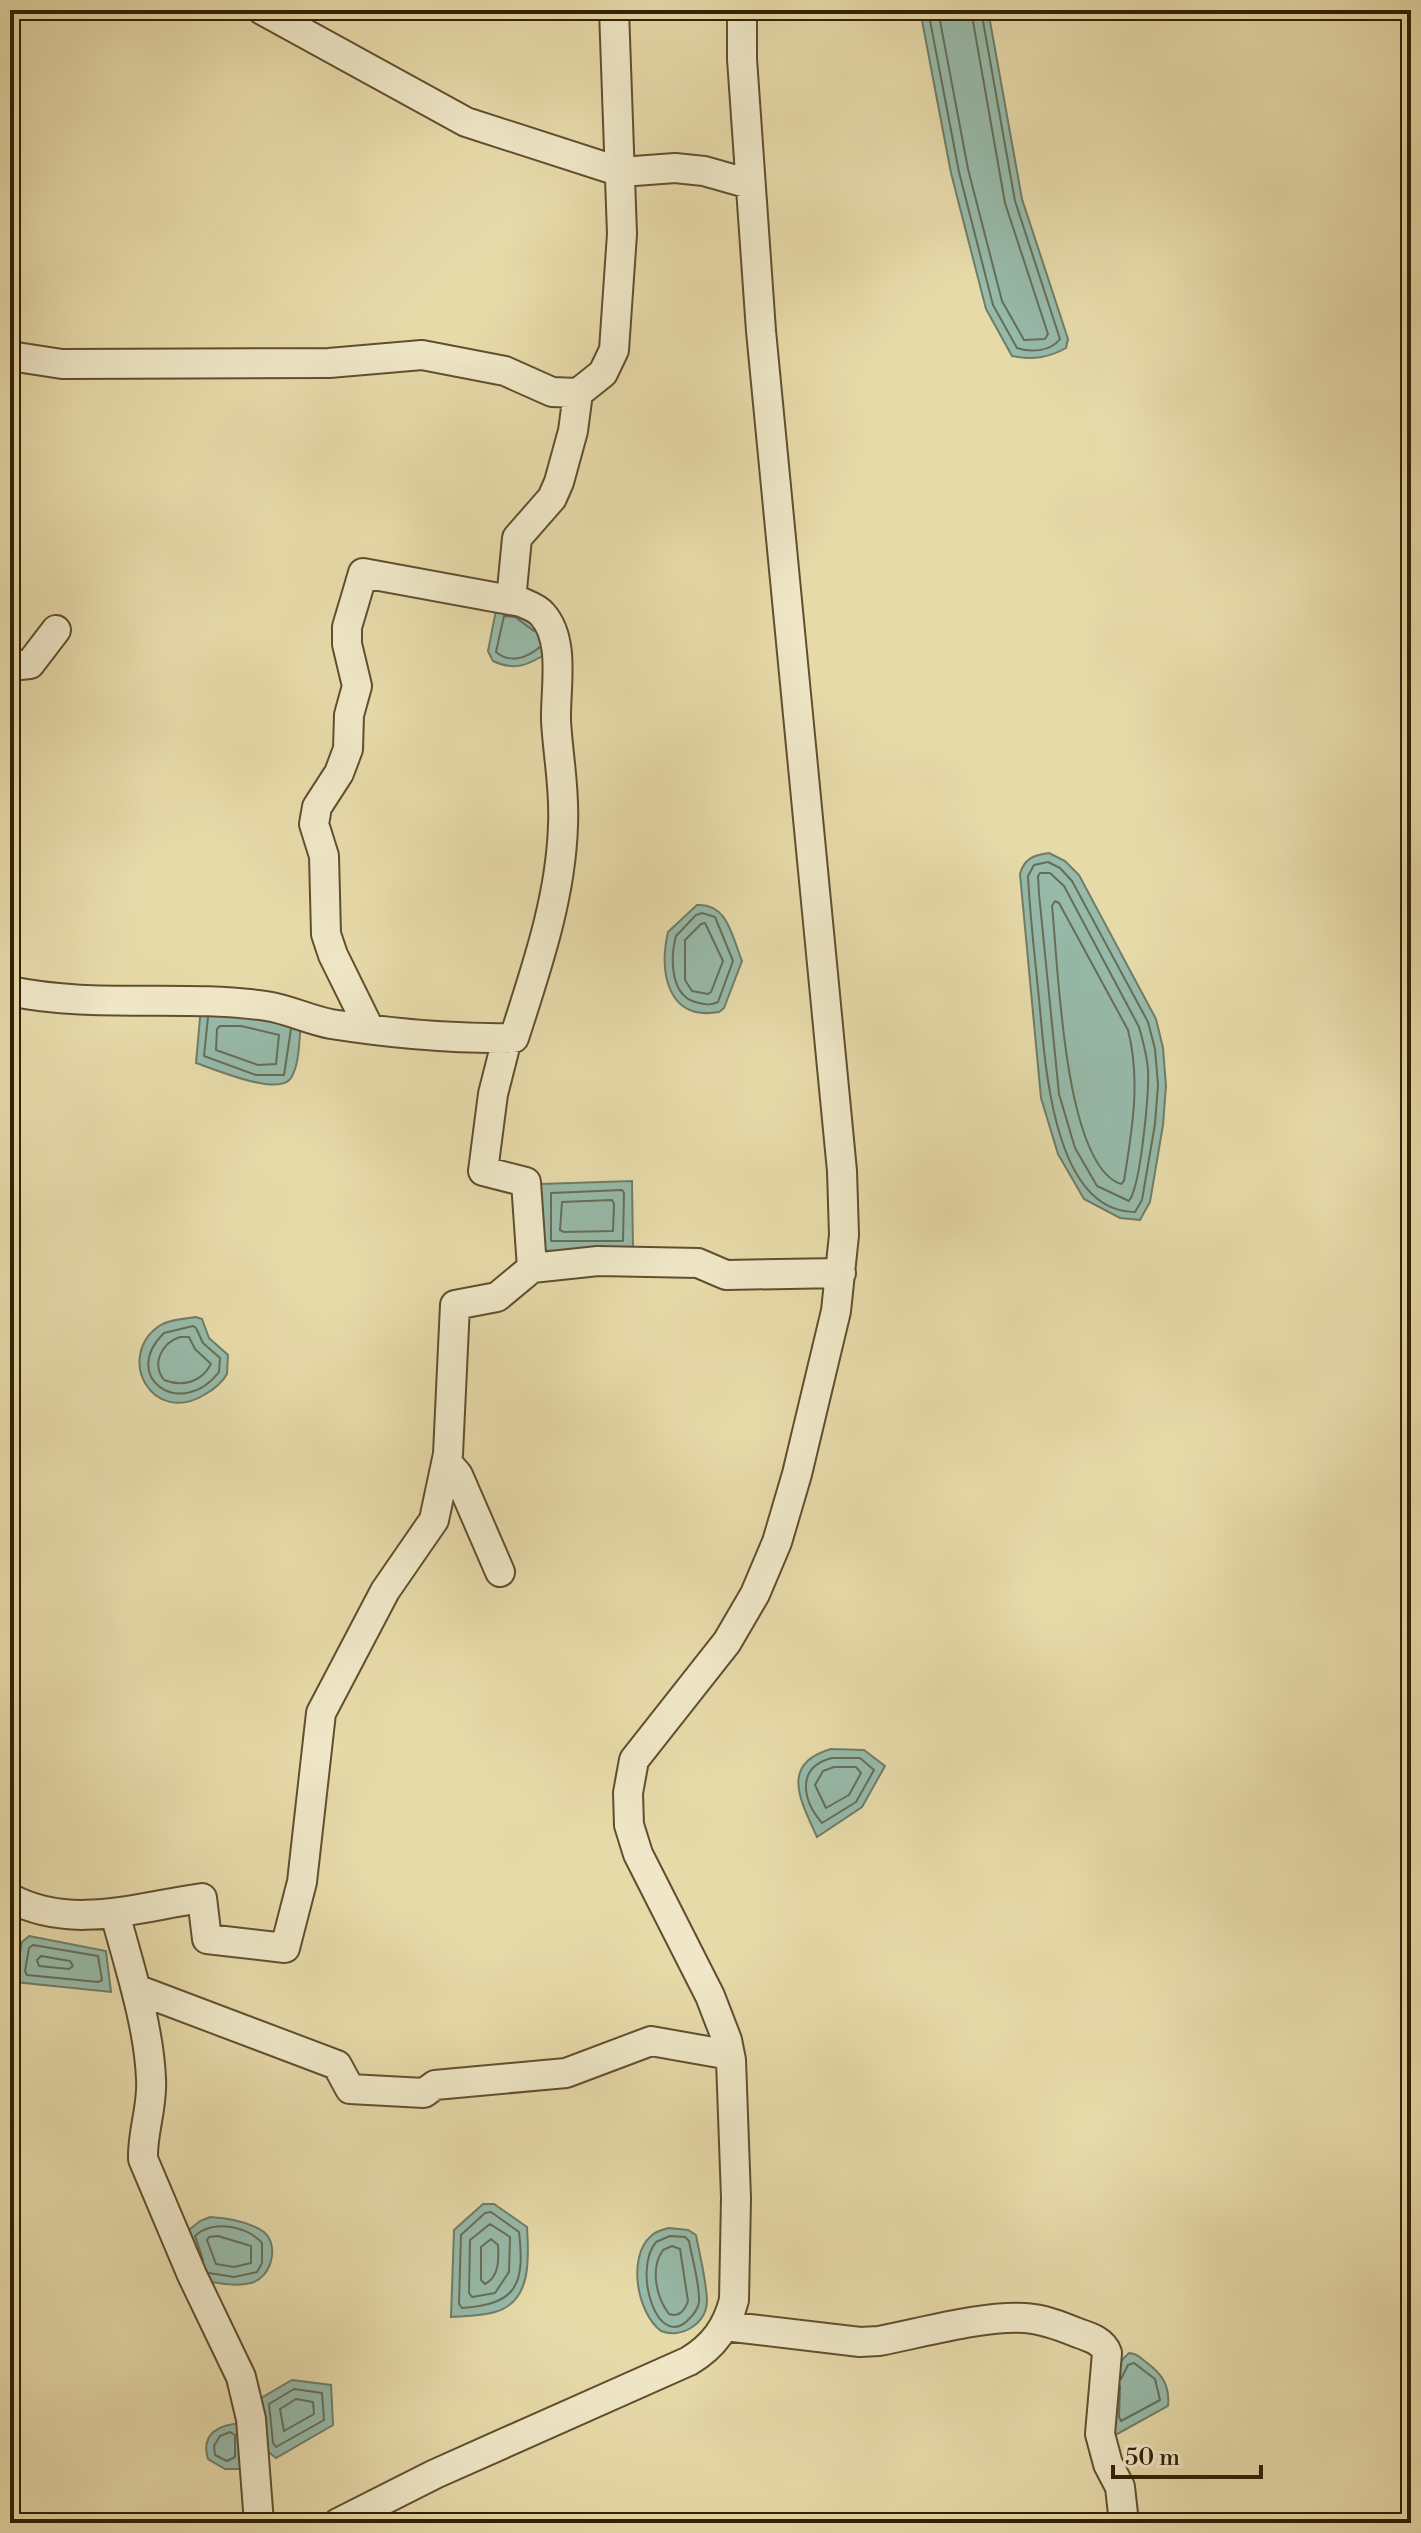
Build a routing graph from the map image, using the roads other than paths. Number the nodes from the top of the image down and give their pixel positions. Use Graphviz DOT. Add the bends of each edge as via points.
graph roads {
  1 [pos="262,10"];
  2 [pos="614,10"];
  3 [pos="742,10"];
  4 [pos="621,172"];
  5 [pos="750,184"];
  6 [pos="10,356"];
  7 [pos="578,393"];
  8 [pos="511,600"];
  9 [pos="56,630"];
  10 [pos="10,666"];
  11 [pos="10,991"];
  12 [pos="369,1028"];
  13 [pos="507,1039"];
  14 [pos="532,1268"];
  15 [pos="841,1273"];
  16 [pos="447,1462"];
  17 [pos="500,1572"];
  18 [pos="10,1898"];
  19 [pos="115,1914"];
  20 [pos="136,1989"];
  21 [pos="730,2055"];
  22 [pos="725,2326"];
  23 [pos="259,2523"];
  24 [pos="338,2523"];
  25 [pos="1124,2523"];
  1 -- 4 [label="street" via="466,122"];
  2 -- 4 [label="street"];
  3 -- 5 [label="street"];
  4 -- 5 [label="street" via="675,168"];
  4 -- 7 [label="street" via="614,350 603,373"];
  5 -- 15 [label="street" via="842,1171"];
  6 -- 7 [label="street" via="77,364 329,363 422,355 505,371 552,392"];
  7 -- 8 [label="street" via="559,482 517,538"];
  8 -- 12 [label="street" via="363,573 347,627 357,686 348,749 317,807 314,824 324,856 326,934"];
  8 -- 13 [label="street" via="543,615 556,646 563,823 546,938 514,1038"];
  9 -- 10 [label="street" via="30,664"];
  11 -- 12 [label="street" via="95,1002 266,1006 329,1024"];
  12 -- 13 [label="street"];
  13 -- 14 [label="street" via="483,1171 526,1182"];
  14 -- 15 [label="street" via="598,1261 698,1263 726,1275"];
  14 -- 16 [label="street" via="497,1297 455,1305"];
  15 -- 21 [label="street" via="797,1474 767,1568 727,1642 634,1760 628,1793 629,1825 638,1854 710,1996"];
  16 -- 17 [label="street" via="458,1475"];
  16 -- 19 [label="street" via="434,1520 385,1591 321,1713 302,1882 285,1948 207,1939 202,1898"];
  18 -- 19 [label="street" via="53,1915"];
  19 -- 20 [label="street"];
  20 -- 21 [label="street" via="337,2065 350,2089 424,2093 435,2085 566,2073 651,2041"];
  20 -- 23 [label="street" via="152,2081 143,2159 241,2377 251,2419"];
  21 -- 22 [label="street" via="735,2286"];
  22 -- 24 [label="street" via="689,2361"];
  22 -- 25 [label="street" via="860,2342 1026,2318 1095,2339 1107,2353 1100,2434 1120,2487"];
}
